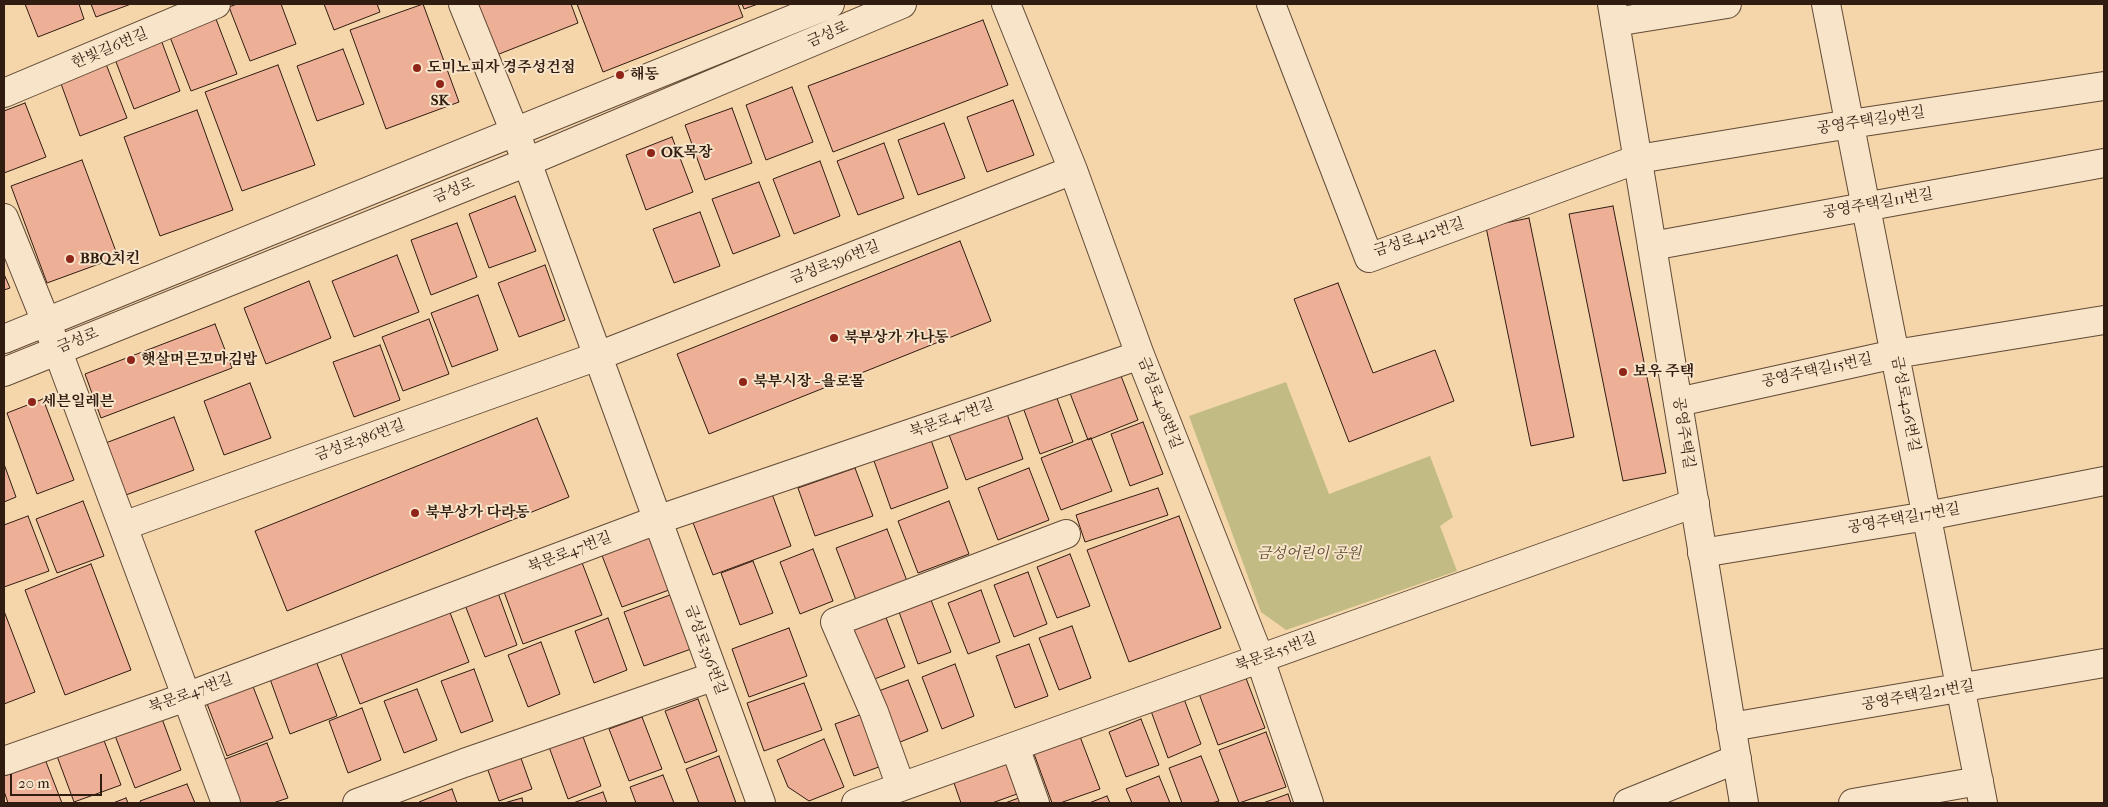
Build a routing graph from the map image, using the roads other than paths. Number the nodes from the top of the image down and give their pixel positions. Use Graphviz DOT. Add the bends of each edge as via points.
graph roads {
  1 [pos="216,4"];
  2 [pos="463,4"];
  3 [pos="830,4"];
  4 [pos="902,4"];
  5 [pos="1006,4"];
  6 [pos="1271,4"];
  7 [pos="1727,4"];
  8 [pos="1826,4"];
  9 [pos="1614,13"];
  10 [pos="2104,86"];
  11 [pos="4,93"];
  12 [pos="1850,124"];
  13 [pos="514,132"];
  14 [pos="1638,160"];
  15 [pos="527,162"];
  16 [pos="2104,163"];
  17 [pos="1073,170"];
  18 [pos="1866,206"];
  19 [pos="4,218"];
  20 [pos="1652,246"];
  21 [pos="2104,320"];
  22 [pos="46,322"];
  23 [pos="4,339"];
  24 [pos="57,349"];
  25 [pos="1895,354"];
  26 [pos="1140,355"];
  27 [pos="598,356"];
  28 [pos="4,372"];
  29 [pos="1678,402"];
  30 [pos="2104,481"];
  31 [pos="1695,503"];
  32 [pos="1927,516"];
  33 [pos="656,520"];
  34 [pos="123,526"];
  35 [pos="1066,534"];
  36 [pos="1702,553"];
  37 [pos="1260,659"];
  38 [pos="2104,663"];
  39 [pos="715,676"];
  40 [pos="1961,689"];
  41 [pos="186,697"];
  42 [pos="1731,727"];
  43 [pos="1014,747"];
  44 [pos="1736,759"];
  45 [pos="4,761"];
  46 [pos="901,787"];
  47 [pos="1981,792"];
  48 [pos="226,803"];
  49 [pos="357,803"];
  50 [pos="761,803"];
  51 [pos="856,803"];
  52 [pos="1035,803"];
  53 [pos="1309,803"];
  54 [pos="1628,803"];
  55 [pos="1744,803"];
  56 [pos="1853,803"];
  1 -- 11 [label="street, 한빛길6번길"];
  2 -- 13 [label="street, 금성로396번길"];
  3 -- 13 [label="street, 금성로"];
  4 -- 15 [label="street, 금성로"];
  5 -- 17 [label="street, 금성로408번길"];
  6 -- 14 [label="street, 금성로412번길" via="1370,258"];
  7 -- 9 [label="street"];
  8 -- 12 [label="street, 금성로426번길"];
  9 -- 14 [label="street, 공영주택길"];
  10 -- 12 [label="street, 공영주택길9번길"];
  12 -- 14 [label="street, 공영주택길9번길"];
  12 -- 18 [label="street, 금성로426번길"];
  13 -- 15 [label="street, 금성로396번길"];
  13 -- 22 [label="street, 금성로"];
  14 -- 20 [label="street, 공영주택길"];
  15 -- 24 [label="street, 금성로"];
  15 -- 27 [label="street, 금성로396번길"];
  16 -- 18 [label="street, 공영주택길11번길"];
  17 -- 26 [label="street, 금성로408번길"];
  17 -- 27 [label="street, 금성로396번길"];
  18 -- 20 [label="street, 공영주택길11번길"];
  18 -- 25 [label="street, 금성로426번길"];
  19 -- 22 [label="street"];
  20 -- 29 [label="street, 공영주택길"];
  21 -- 25 [label="street, 공영주택길15번길"];
  22 -- 23 [label="street, 금성로"];
  22 -- 24 [label="street"];
  24 -- 28 [label="street, 금성로"];
  24 -- 34 [label="street"];
  25 -- 29 [label="street, 공영주택길15번길"];
  25 -- 32 [label="street, 금성로426번길"];
  26 -- 33 [label="street, 북문로47번길"];
  26 -- 37 [label="street, 금성로408번길"];
  27 -- 33 [label="street, 금성로396번길"];
  27 -- 34 [label="street, 금성로386번길"];
  29 -- 31 [label="street, 공영주택길"];
  30 -- 32 [label="street, 공영주택길17번길"];
  31 -- 36 [label="street, 공영주택길"];
  31 -- 37 [label="street, 북문로55번길"];
  32 -- 36 [label="street, 공영주택길17번길"];
  32 -- 40 [label="street, 금성로426번길"];
  33 -- 39 [label="street, 금성로396번길"];
  33 -- 41 [label="street, 북문로47번길"];
  34 -- 41 [label="street"];
  35 -- 46 [label="street" via="835,622 874,712"];
  36 -- 42 [label="street, 공영주택길"];
  37 -- 43 [label="street, 북문로55번길"];
  37 -- 53 [label="street, 금성로408번길"];
  38 -- 40 [label="street, 공영주택길21번길"];
  39 -- 49 [label="street"];
  39 -- 50 [label="street, 금성로396번길"];
  40 -- 42 [label="street, 공영주택길21번길"];
  40 -- 47 [label="street, 금성로426번길"];
  41 -- 45 [label="street, 북문로47번길"];
  41 -- 48 [label="street"];
  42 -- 44 [label="street, 공영주택길"];
  43 -- 46 [label="street, 북문로55번길"];
  43 -- 52 [label="street"];
  44 -- 54 [label="street"];
  44 -- 55 [label="street, 공영주택길"];
  46 -- 51 [label="street, 북문로55번길"];
  47 -- 56 [label="street"];
}
